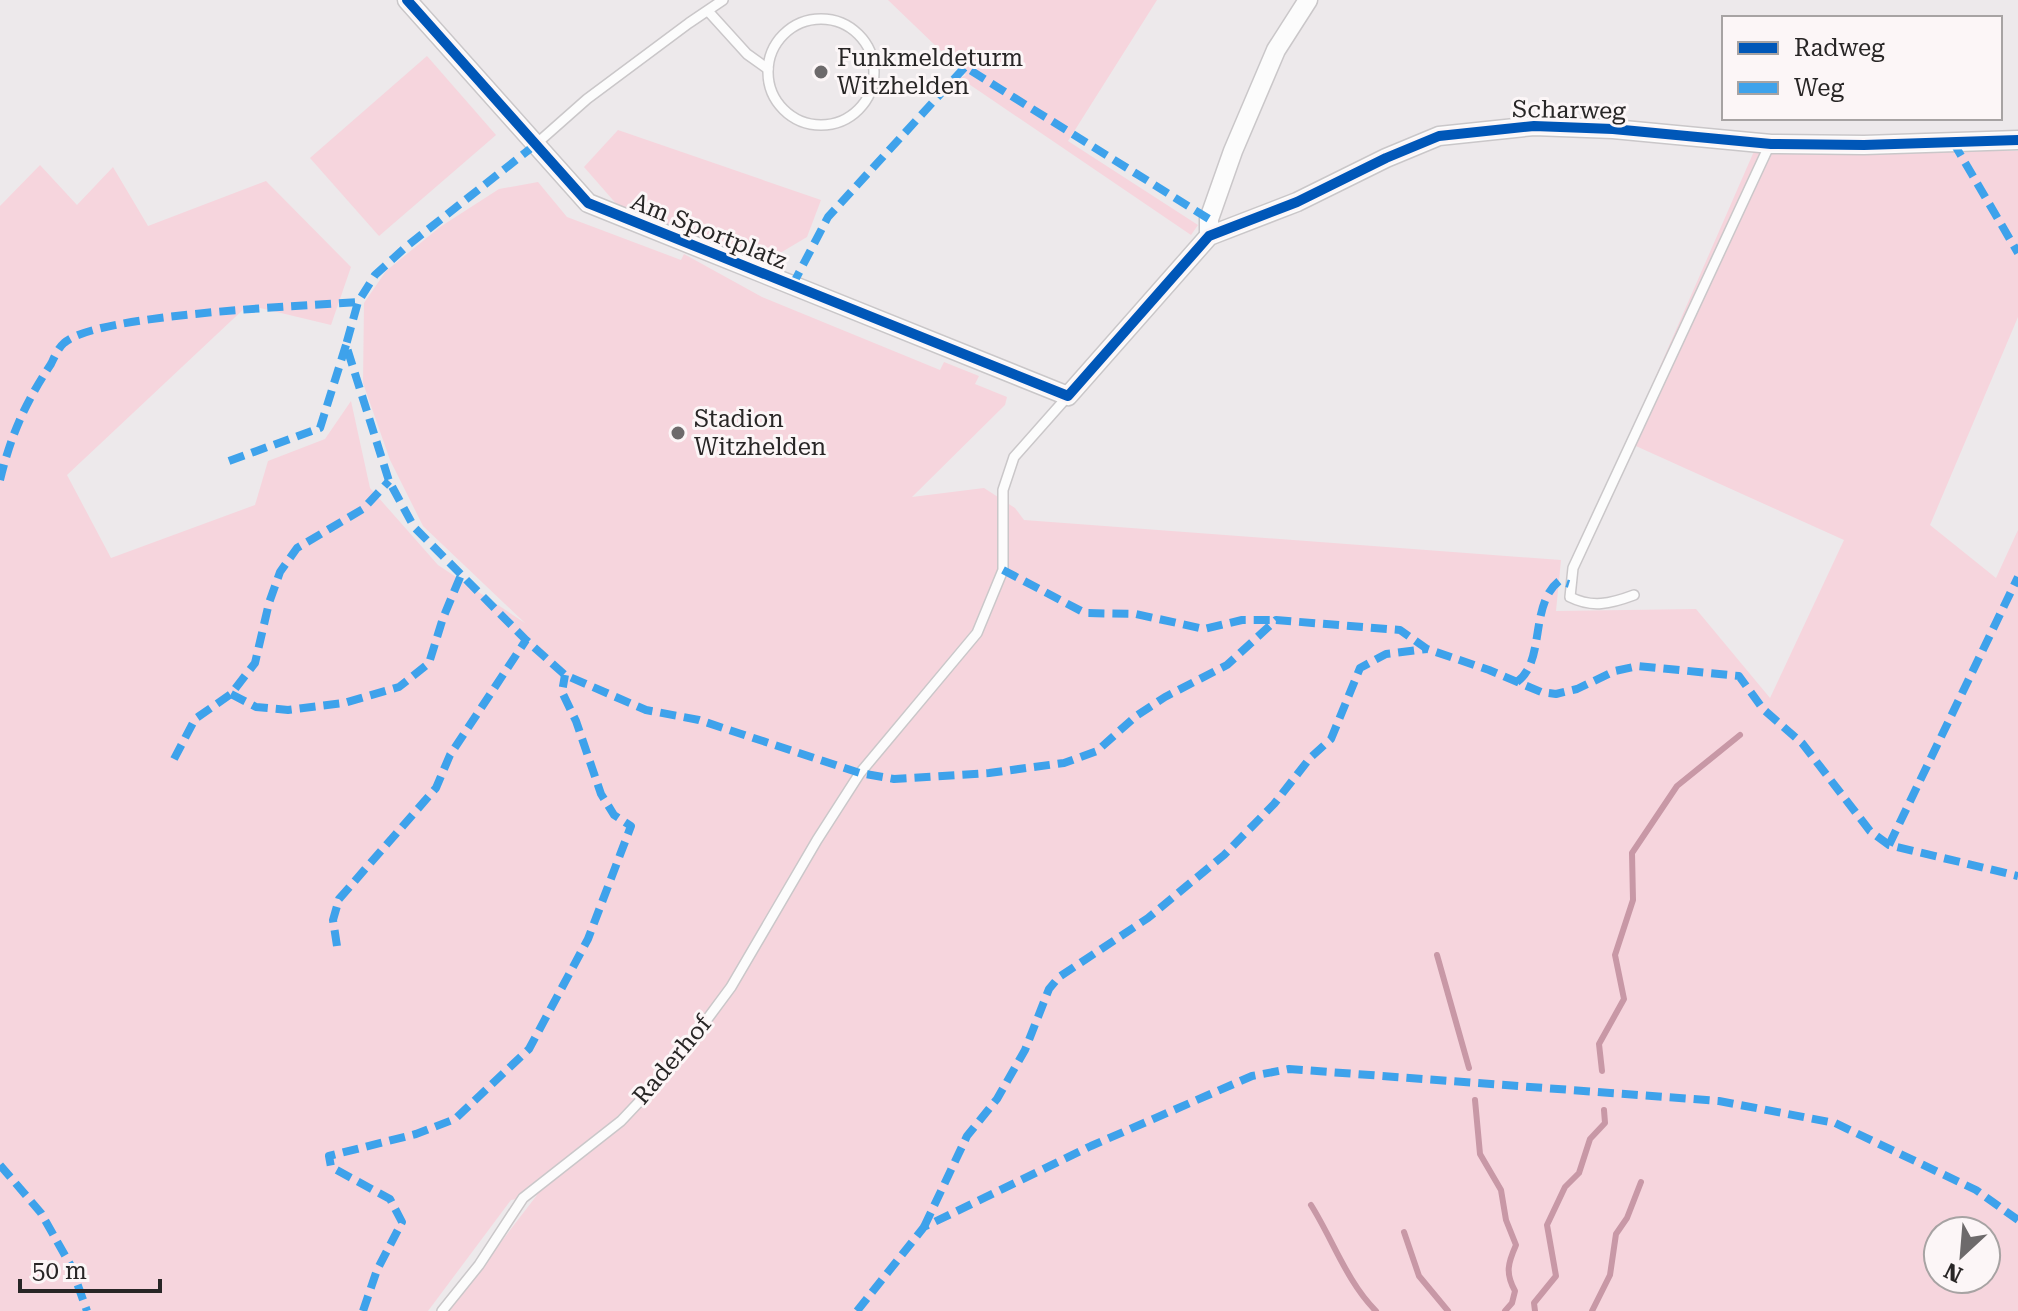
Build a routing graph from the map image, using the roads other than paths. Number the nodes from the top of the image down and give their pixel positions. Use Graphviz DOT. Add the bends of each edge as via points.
graph roads {
  1 [pos="407,0"];
  2 [pos="723,0"];
  3 [pos="1308,0"];
  4 [pos="708,11"];
  5 [pos="768,69"];
  6 [pos="2018,140"];
  7 [pos="1771,144"];
  8 [pos="535,145"];
  9 [pos="1209,236"];
  10 [pos="1068,396"];
  11 [pos="1634,595"];
  12 [pos="442,1311"];
  1 -- 8 [label="street, Am Sportplatz"];
  2 -- 4 [label="lane"];
  3 -- 9 [label="street, Scharweg" via="1269,65 1209,219"];
  4 -- 5 [label="lane"];
  4 -- 8 [label="lane" via="587,99"];
  5 -- 5 [label="lane" via="779,105 789,114 824,125 849,117 866,99 873,62 853,30 830,20 804,21 775,45"];
  6 -- 7 [label="street, Scharweg"];
  7 -- 9 [label="street, Scharweg" via="1534,126 1439,136"];
  7 -- 11 [label="lane" via="1573,568 1570,597 1584,604 1610,604"];
  8 -- 10 [label="street, Am Sportplatz" via="588,203"];
  9 -- 10 [label="street, Scharweg"];
  10 -- 12 [label="lane, Raderhof" via="1014,457 1003,490 1003,570 977,633 860,773 731,987 671,1068 621,1121 523,1198"];
}
